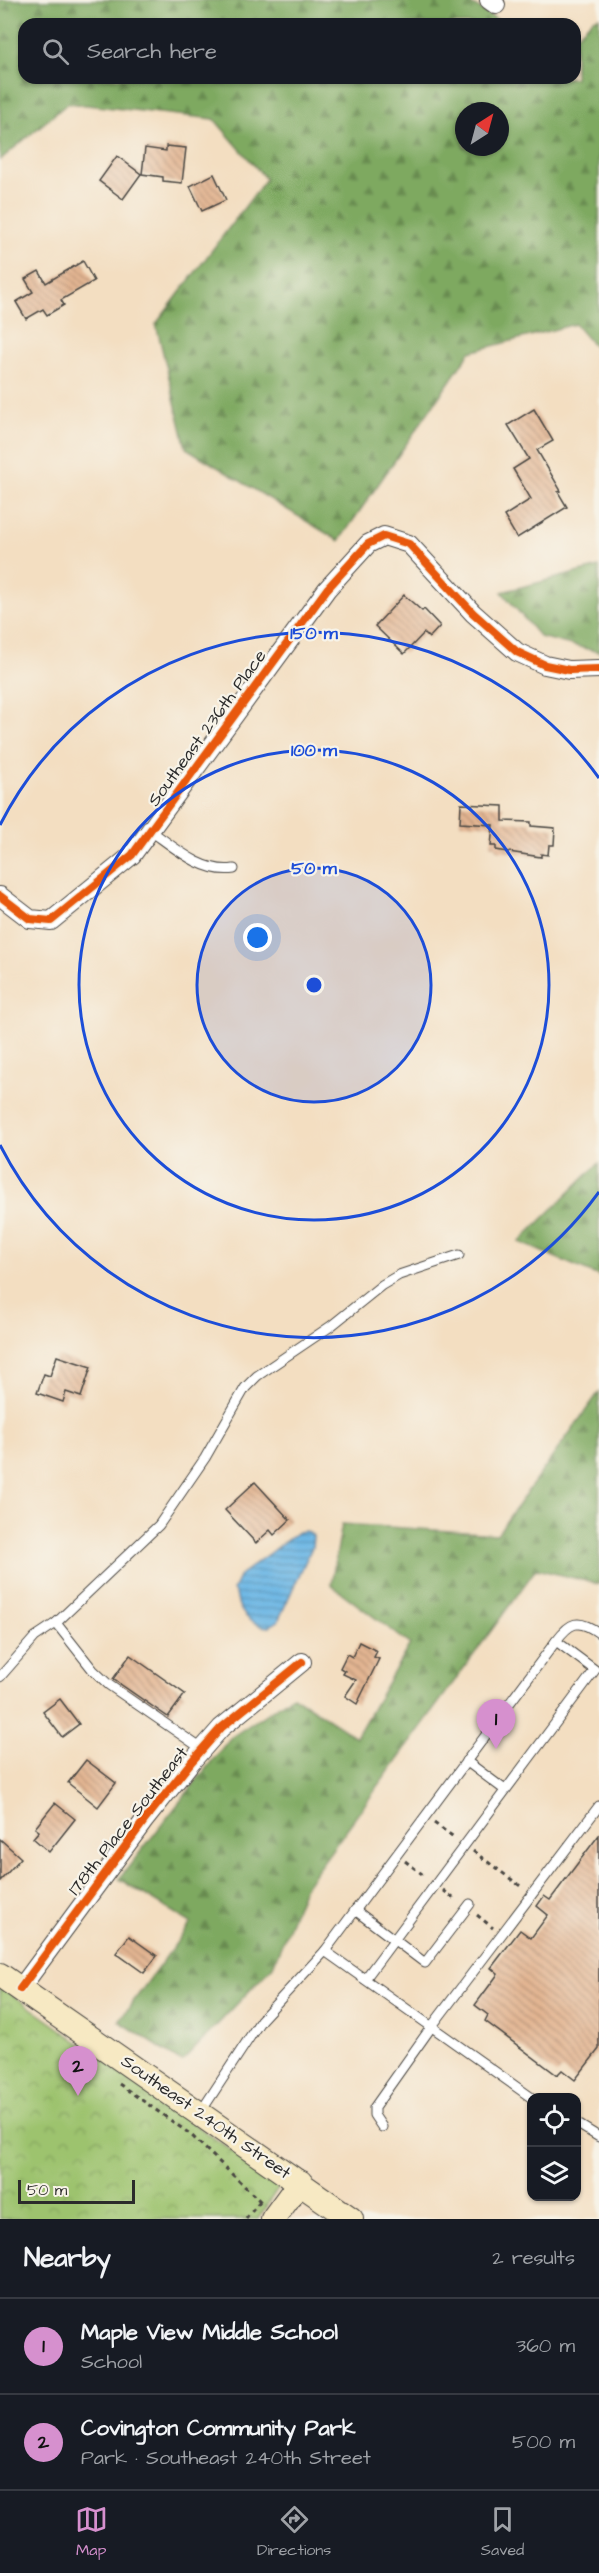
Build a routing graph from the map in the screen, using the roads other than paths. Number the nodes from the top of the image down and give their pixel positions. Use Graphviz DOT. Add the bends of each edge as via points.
graph roads {
  1 [pos="599,669"];
  2 [pos="151,831"];
  3 [pos="234,869"];
  4 [pos="0,896"];
  5 [pos="459,1255"];
  6 [pos="56,1623"];
  7 [pos="599,1633"];
  8 [pos="556,1641"];
  9 [pos="303,1662"];
  10 [pos="0,1677"];
  11 [pos="202,1749"];
  12 [pos="466,1761"];
  13 [pos="505,1790"];
  14 [pos="599,1806"];
  15 [pos="469,1906"];
  16 [pos="355,1910"];
  17 [pos="394,1940"];
  18 [pos="325,1951"];
  19 [pos="0,1975"];
  20 [pos="365,1979"];
  21 [pos="20,1989"];
  22 [pos="432,2026"];
  23 [pos="527,2093"];
  24 [pos="200,2113"];
  25 [pos="581,2126"];
  26 [pos="382,2127"];
  27 [pos="599,2137"];
  28 [pos="300,2182"];
  29 [pos="269,2212"];
  30 [pos="351,2219"];
  1 -- 2 [label="street, Southeast 236th Place" via="569,670 545,665 517,652 473,613 409,544 384,536 368,544 327,589"];
  2 -- 3 [label="lane" via="214,869"];
  2 -- 4 [label="street, Southeast 236th Place" via="132,855 51,921 30,919"];
  5 -- 6 [label="lane" via="399,1275 382,1285 332,1326 258,1376 245,1388 205,1458 159,1525"];
  6 -- 10 [label="lane" via="35,1637"];
  6 -- 11 [label="lane" via="109,1685"];
  7 -- 8 [label="lane" via="579,1623 566,1628"];
  8 -- 12 [label="lane"];
  8 -- 13 [label="lane" via="595,1670"];
  9 -- 11 [label="street, 178th Place Southeast" via="221,1728"];
  11 -- 21 [label="street, 178th Place Southeast"];
  12 -- 13 [label="lane"];
  12 -- 16 [label="lane"];
  13 -- 17 [label="lane"];
  14 -- 22 [label="lane"];
  15 -- 17 [label="lane" via="425,1963"];
  16 -- 17 [label="lane"];
  16 -- 18 [label="lane"];
  17 -- 20 [label="lane"];
  18 -- 20 [label="lane"];
  18 -- 24 [label="lane" via="261,2020"];
  19 -- 21 [label="main road, Southeast 240th Street"];
  20 -- 22 [label="lane"];
  21 -- 24 [label="main road, Southeast 240th Street"];
  22 -- 23 [label="lane"];
  22 -- 26 [label="lane" via="374,2108"];
  24 -- 28 [label="main road, Southeast 240th Street"];
  25 -- 27 [label="lane"];
  28 -- 29 [label="main road"];
  28 -- 30 [label="main road, Southeast 240th Street"];
}
